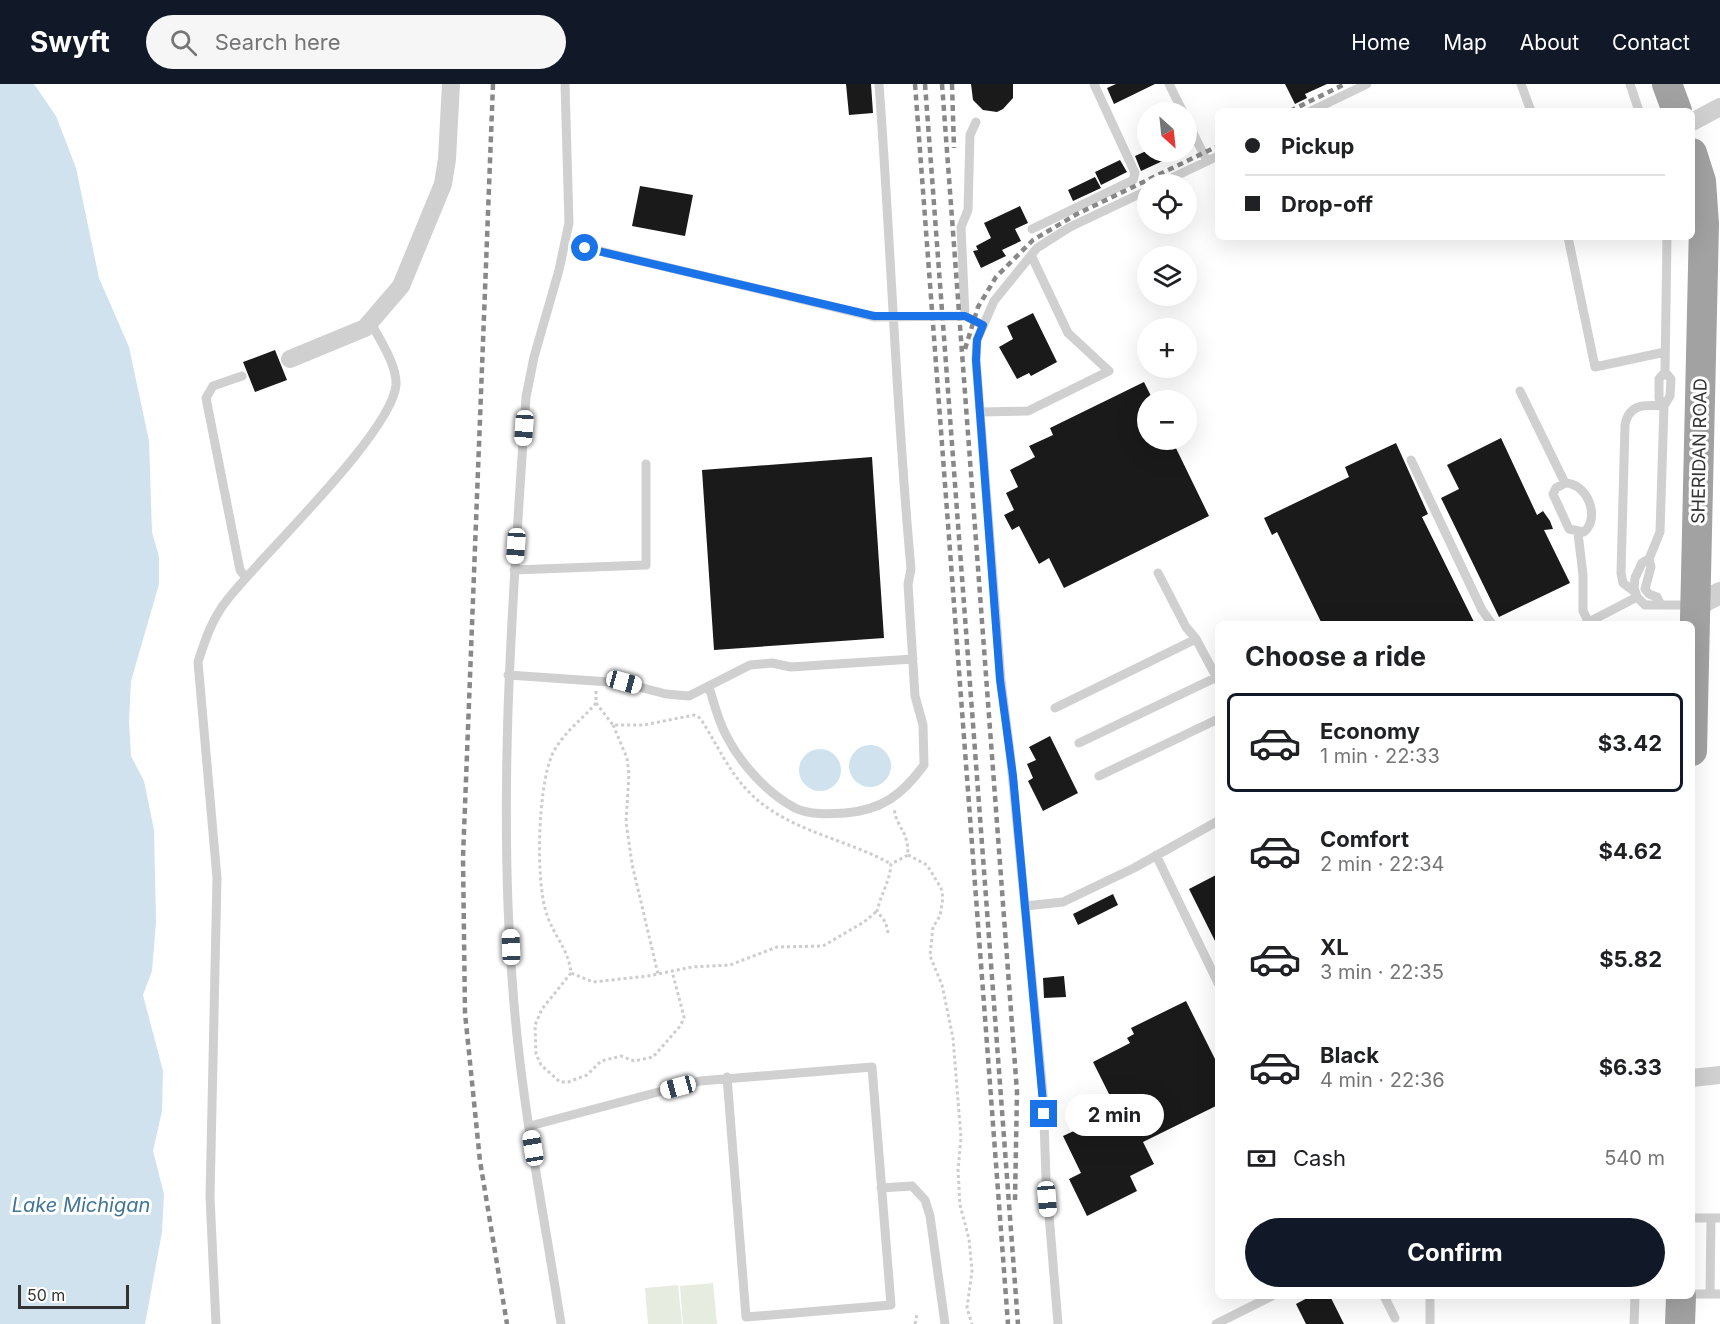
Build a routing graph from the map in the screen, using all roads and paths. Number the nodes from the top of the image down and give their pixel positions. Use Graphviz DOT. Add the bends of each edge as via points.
graph roads {
  1 [pos="451,84"];
  2 [pos="564,84"];
  3 [pos="879,84"];
  4 [pos="1094,84"];
  5 [pos="1169,84"];
  6 [pos="1367,84"];
  7 [pos="1521,84"];
  8 [pos="1630,84"];
  9 [pos="1178,102"];
  10 [pos="1317,108"];
  11 [pos="1530,108"];
  12 [pos="1638,108"];
  13 [pos="1719,109"];
  14 [pos="1695,121"];
  15 [pos="976,122"];
  16 [pos="1197,140"];
  17 [pos="1215,158"];
  18 [pos="1208,161"];
  19 [pos="1695,162"];
  20 [pos="1180,174"];
  21 [pos="1137,195"];
  22 [pos="1032,229"];
  23 [pos="1569,240"];
  24 [pos="1667,240"];
  25 [pos="566,243"];
  26 [pos="1030,255"];
  27 [pos="965,316"];
  28 [pos="896,318"];
  29 [pos="370,321"];
  30 [pos="983,325"];
  31 [pos="1665,352"];
  32 [pos="290,359"];
  33 [pos="242,376"];
  34 [pos="1520,391"];
  35 [pos="1664,405"];
  36 [pos="980,412"];
  37 [pos="1411,460"];
  38 [pos="646,464"];
  39 [pos="1564,483"];
  40 [pos="1578,532"];
  41 [pos="1649,559"];
  42 [pos="514,570"];
  43 [pos="1158,573"];
  44 [pos="246,578"];
  45 [pos="1636,595"];
  46 [pos="1708,599"];
  47 [pos="1660,605"];
  48 [pos="1490,621"];
  49 [pos="1586,621"];
  50 [pos="1590,621"];
  51 [pos="1196,639"];
  52 [pos="913,658"];
  53 [pos="1215,674"];
  54 [pos="508,675"];
  55 [pos="1215,679"];
  56 [pos="597,681"];
  57 [pos="709,687"];
  58 [pos="1055,708"];
  59 [pos="1215,721"];
  60 [pos="1695,722"];
  61 [pos="613,725"];
  62 [pos="1079,743"];
  63 [pos="1100,776"];
  64 [pos="892,800"];
  65 [pos="1215,823"];
  66 [pos="908,855"];
  67 [pos="1156,855"];
  68 [pos="1025,906"];
  69 [pos="878,911"];
  70 [pos="888,933"];
  71 [pos="672,971"];
  72 [pos="571,973"];
  73 [pos="658,974"];
  74 [pos="1215,977"];
  75 [pos="727,1077"];
  76 [pos="1695,1078"];
  77 [pos="1718,1079"];
  78 [pos="530,1126"];
  79 [pos="881,1188"];
  80 [pos="1695,1218"];
  81 [pos="1715,1218"];
  82 [pos="1720,1294"];
  83 [pos="1695,1295"];
  84 [pos="1266,1299"];
  85 [pos="1386,1299"];
  86 [pos="1430,1299"];
  87 [pos="1635,1299"];
  88 [pos="1693,1299"];
  89 [pos="918,1314"];
  90 [pos="1395,1318"];
  91 [pos="216,1324"];
  92 [pos="561,1324"];
  93 [pos="915,1324"];
  94 [pos="945,1324"];
  95 [pos="972,1324"];
  96 [pos="1058,1324"];
  97 [pos="1216,1324"];
  98 [pos="1430,1324"];
  99 [pos="1634,1324"];
  100 [pos="1680,1324"];
  1 -- 29 [label="street" via="443,184 401,286"];
  2 -- 25 [label="lane" via="569,223"];
  3 -- 28 [label="lane"];
  4 -- 22 [label="lane" via="1135,173 1133,180"];
  5 -- 9 [label="lane"];
  6 -- 10 [label="lane"];
  7 -- 11 [label="lane"];
  8 -- 12 [label="lane"];
  13 -- 14 [label="street"];
  15 -- 27 [label="lane" via="970,135 968,210 961,226"];
  16 -- 18 [label="lane"];
  17 -- 18 [label="lane"];
  18 -- 20 [label="lane"];
  19 -- 46 [label="highway, SHERIDAN ROAD" via="1701,181 1704,225"];
  21 -- 26 [label="lane" via="1070,227"];
  23 -- 31 [label="lane" via="1595,367"];
  24 -- 31 [label="lane"];
  25 -- 28 [label="lane"];
  25 -- 42 [label="lane" via="526,397"];
  26 -- 30 [label="lane" via="994,301"];
  26 -- 36 [label="lane" via="1068,333 1109,371 1028,411"];
  27 -- 28 [label="lane"];
  27 -- 30 [label="lane"];
  28 -- 52 [label="lane" via="898,422 911,569 908,584"];
  29 -- 32 [label="street" via="365,328"];
  29 -- 44 [label="lane" via="389,358 396,385 386,414 362,448"];
  30 -- 36 [label="lane" via="976,360"];
  31 -- 35 [label="lane" via="1665,372 1659,378 1659,398"];
  33 -- 44 [label="lane" via="213,386 206,398 240,570"];
  34 -- 39 [label="lane"];
  35 -- 41 [label="lane" via="1660,532"];
  35 -- 45 [label="lane" via="1634,407 1627,413 1625,424 1621,573 1623,583"];
  36 -- 68 [label="lane" via="1000,680"];
  37 -- 48 [label="lane"];
  38 -- 42 [label="lane" via="646,565"];
  39 -- 40 [label="lane" via="1553,494 1569,529"];
  39 -- 40 [label="lane" via="1581,489 1591,506 1591,524 1584,532"];
  40 -- 49 [label="lane"];
  41 -- 45 [label="lane" via="1642,563 1635,578"];
  41 -- 47 [label="lane" via="1651,567 1645,589 1657,597"];
  42 -- 54 [label="lane"];
  43 -- 51 [label="lane" via="1185,627"];
  44 -- 91 [label="lane" via="207,633 198,662 217,878 210,1197"];
  45 -- 47 [label="lane" via="1645,605"];
  45 -- 50 [label="lane"];
  46 -- 47 [label="lane"];
  46 -- 60 [label="highway, SHERIDAN ROAD"];
  51 -- 53 [label="lane"];
  51 -- 58 [label="lane"];
  52 -- 57 [label="lane" via="791,667 772,663 750,665"];
  52 -- 64 [label="lane" via="915,696 923,725 924,765"];
  54 -- 56 [label="lane"];
  54 -- 78 [label="lane" via="505,814 513,992"];
  55 -- 62 [label="lane"];
  56 -- 57 [label="lane" via="624,682 689,696"];
  56 -- 72 [label="path" via="596,703 566,732 546,774 540,835 546,913 570,958"];
  57 -- 64 [label="lane" via="725,734 738,754 768,788 796,808 826,815 858,812"];
  59 -- 63 [label="lane"];
  61 -- 73 [label="path" via="627,758 626,822 632,864"];
  64 -- 66 [label="path" via="896,820 908,838"];
  65 -- 67 [label="lane"];
  66 -- 69 [label="path" via="891,864"];
  66 -- 95 [label="path" via="927,865 943,898 933,927 930,956 942,985 953,1038 961,1138 960,1205 969,1239 972,1271 967,1308"];
  67 -- 68 [label="lane" via="1063,902"];
  67 -- 74 [label="lane"];
  68 -- 96 [label="lane" via="1043,1092"];
  69 -- 70 [label="path"];
  69 -- 71 [label="path" via="823,946 777,947 730,965"];
  71 -- 72 [label="path" via="684,1017 681,1026 653,1057 634,1061 621,1056 601,1061 587,1075 560,1082 541,1065 536,1054 535,1025 542,1009"];
  71 -- 73 [label="path"];
  72 -- 73 [label="path" via="593,982"];
  75 -- 78 [label="lane"];
  75 -- 79 [label="lane" via="872,1067"];
  75 -- 79 [label="lane" via="746,1317 891,1305"];
  76 -- 77 [label="street"];
  78 -- 92 [label="lane"];
  79 -- 94 [label="lane" via="912,1186 925,1200"];
  80 -- 81 [label="lane"];
  81 -- 83 [label="lane"];
  82 -- 83 [label="lane"];
  84 -- 97 [label="lane"];
  85 -- 90 [label="lane"];
  86 -- 98 [label="lane"];
  87 -- 99 [label="lane"];
  88 -- 100 [label="highway"];
  89 -- 93 [label="path"];
}
